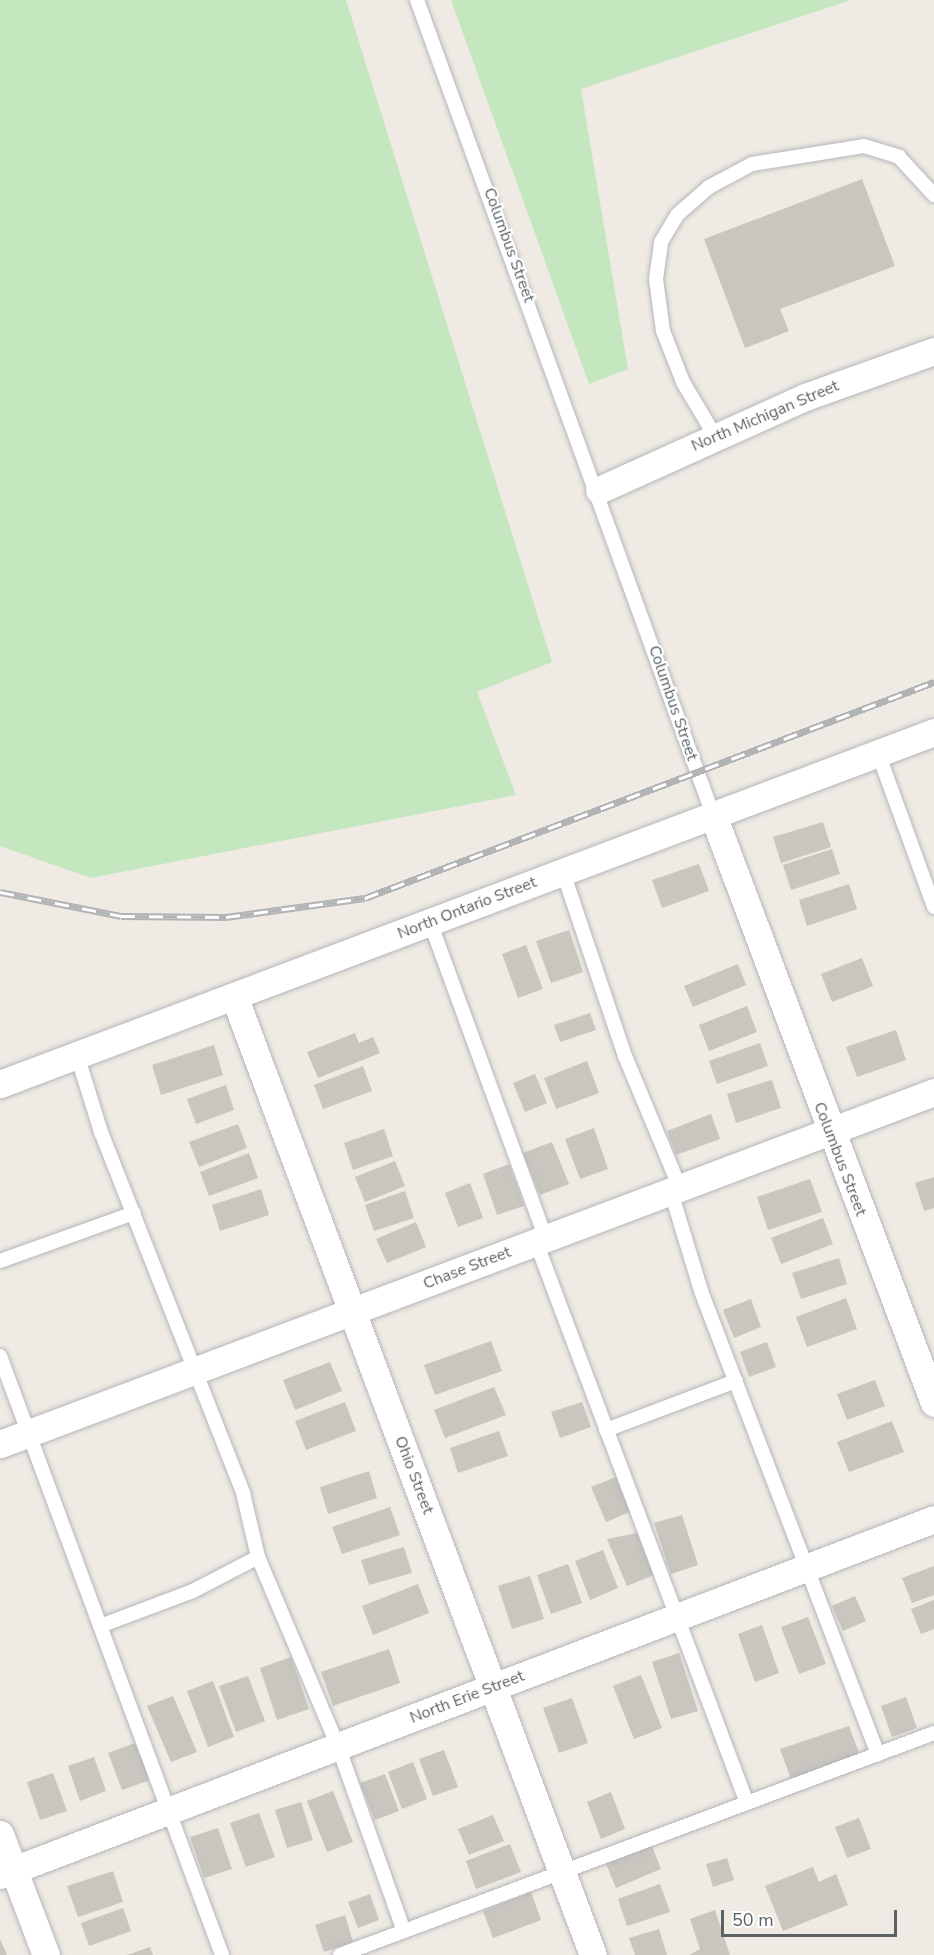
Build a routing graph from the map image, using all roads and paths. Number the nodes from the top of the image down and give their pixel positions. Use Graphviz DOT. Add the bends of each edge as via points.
graph roads {
  1 [pos="417,0"];
  2 [pos="934,195"];
  3 [pos="934,351"];
  4 [pos="715,436"];
  5 [pos="599,490"];
  6 [pos="934,732"];
  7 [pos="878,753"];
  8 [pos="713,815"];
  9 [pos="563,872"];
  10 [pos="934,907"];
  11 [pos="430,922"];
  12 [pos="234,996"];
  13 [pos="76,1055"];
  14 [pos="0,1084"];
  15 [pos="934,1092"];
  16 [pos="830,1131"];
  17 [pos="675,1190"];
  18 [pos="134,1213"];
  19 [pos="541,1240"];
  20 [pos="0,1261"];
  21 [pos="352,1311"];
  22 [pos="0,1356"];
  23 [pos="195,1370"];
  24 [pos="735,1381"];
  25 [pos="934,1403"];
  26 [pos="606,1430"];
  27 [pos="28,1433"];
  28 [pos="0,1444"];
  29 [pos="934,1519"];
  30 [pos="258,1557"];
  31 [pos="807,1567"];
  32 [pos="677,1617"];
  33 [pos="100,1626"];
  34 [pos="494,1687"];
  35 [pos="934,1733"];
  36 [pos="338,1746"];
  37 [pos="878,1754"];
  38 [pos="747,1803"];
  39 [pos="168,1811"];
  40 [pos="0,1834"];
  41 [pos="7,1872"];
  42 [pos="562,1872"];
  43 [pos="404,1931"];
  44 [pos="45,1955"];
  45 [pos="222,1955"];
  46 [pos="340,1955"];
  47 [pos="593,1955"];
  1 -- 5 [label="lane, Columbus Street"];
  2 -- 4 [label="lane" via="899,157 864,146 752,164 709,187 677,215 661,242 656,279 663,330 683,382"];
  3 -- 4 [label="street, North Michigan Street"];
  4 -- 5 [label="street, North Michigan Street"];
  5 -- 8 [label="lane, Columbus Street"];
  6 -- 7 [label="street, North Ontario Street"];
  7 -- 8 [label="street, North Ontario Street"];
  7 -- 10 [label="lane"];
  8 -- 9 [label="street, North Ontario Street"];
  8 -- 16 [label="street, Columbus Street"];
  9 -- 11 [label="street, North Ontario Street"];
  9 -- 17 [label="lane"];
  11 -- 12 [label="street, North Ontario Street"];
  11 -- 19 [label="lane"];
  12 -- 13 [label="street, North Ontario Street"];
  12 -- 21 [label="street, Ohio Street"];
  13 -- 14 [label="street, North Ontario Street"];
  13 -- 18 [label="lane"];
  15 -- 16 [label="street, Chase Street"];
  16 -- 17 [label="street, Chase Street"];
  16 -- 25 [label="street, Columbus Street"];
  17 -- 19 [label="street, Chase Street"];
  17 -- 24 [label="lane"];
  18 -- 20 [label="lane"];
  18 -- 23 [label="lane"];
  19 -- 21 [label="street, Chase Street"];
  19 -- 26 [label="lane"];
  21 -- 23 [label="street, Chase Street"];
  21 -- 34 [label="street, Ohio Street"];
  22 -- 27 [label="lane"];
  23 -- 27 [label="street, Chase Street"];
  23 -- 30 [label="lane" via="243,1493"];
  24 -- 26 [label="lane"];
  24 -- 31 [label="lane"];
  26 -- 32 [label="lane"];
  27 -- 28 [label="street, Chase Street"];
  27 -- 33 [label="lane"];
  29 -- 31 [label="street, North Erie Street"];
  30 -- 33 [label="lane" via="193,1591"];
  30 -- 36 [label="lane"];
  31 -- 32 [label="street, North Erie Street"];
  31 -- 37 [label="lane"];
  32 -- 34 [label="street, North Erie Street"];
  32 -- 38 [label="lane"];
  33 -- 39 [label="lane"];
  34 -- 36 [label="street, North Erie Street"];
  34 -- 42 [label="street, Ohio Street"];
  35 -- 37 [label="lane"];
  36 -- 39 [label="street, North Erie Street"];
  36 -- 43 [label="lane"];
  37 -- 38 [label="lane"];
  38 -- 42 [label="lane"];
  39 -- 41 [label="street, North Erie Street"];
  39 -- 45 [label="lane"];
  40 -- 41 [label="street"];
  41 -- 44 [label="street"];
  42 -- 43 [label="lane"];
  42 -- 47 [label="street, Ohio Street"];
  43 -- 46 [label="lane"];
}
